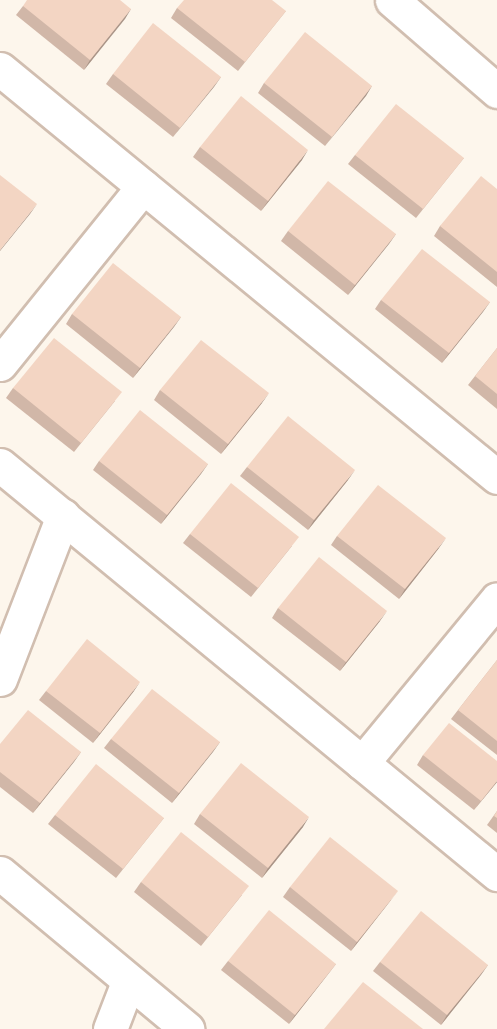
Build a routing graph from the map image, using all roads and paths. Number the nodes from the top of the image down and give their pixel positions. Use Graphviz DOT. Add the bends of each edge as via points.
graph roads {
  1 [pos="392,0"];
  2 [pos="0,69"];
  3 [pos="497,91"];
  4 [pos="142,187"];
  5 [pos="0,364"];
  6 [pos="0,465"];
  7 [pos="497,477"];
  8 [pos="63,516"];
  9 [pos="497,599"];
  10 [pos="0,679"];
  11 [pos="362,763"];
  12 [pos="0,873"];
  13 [pos="497,874"];
  14 [pos="128,982"];
  15 [pos="110,1029"];
  16 [pos="187,1029"];
  1 -- 3 [label="street"];
  2 -- 4 [label="street"];
  4 -- 5 [label="street"];
  4 -- 7 [label="street"];
  6 -- 8 [label="street"];
  8 -- 10 [label="street"];
  8 -- 11 [label="street"];
  9 -- 11 [label="street"];
  11 -- 13 [label="street"];
  12 -- 14 [label="street"];
  14 -- 15 [label="street"];
  14 -- 16 [label="street"];
}
